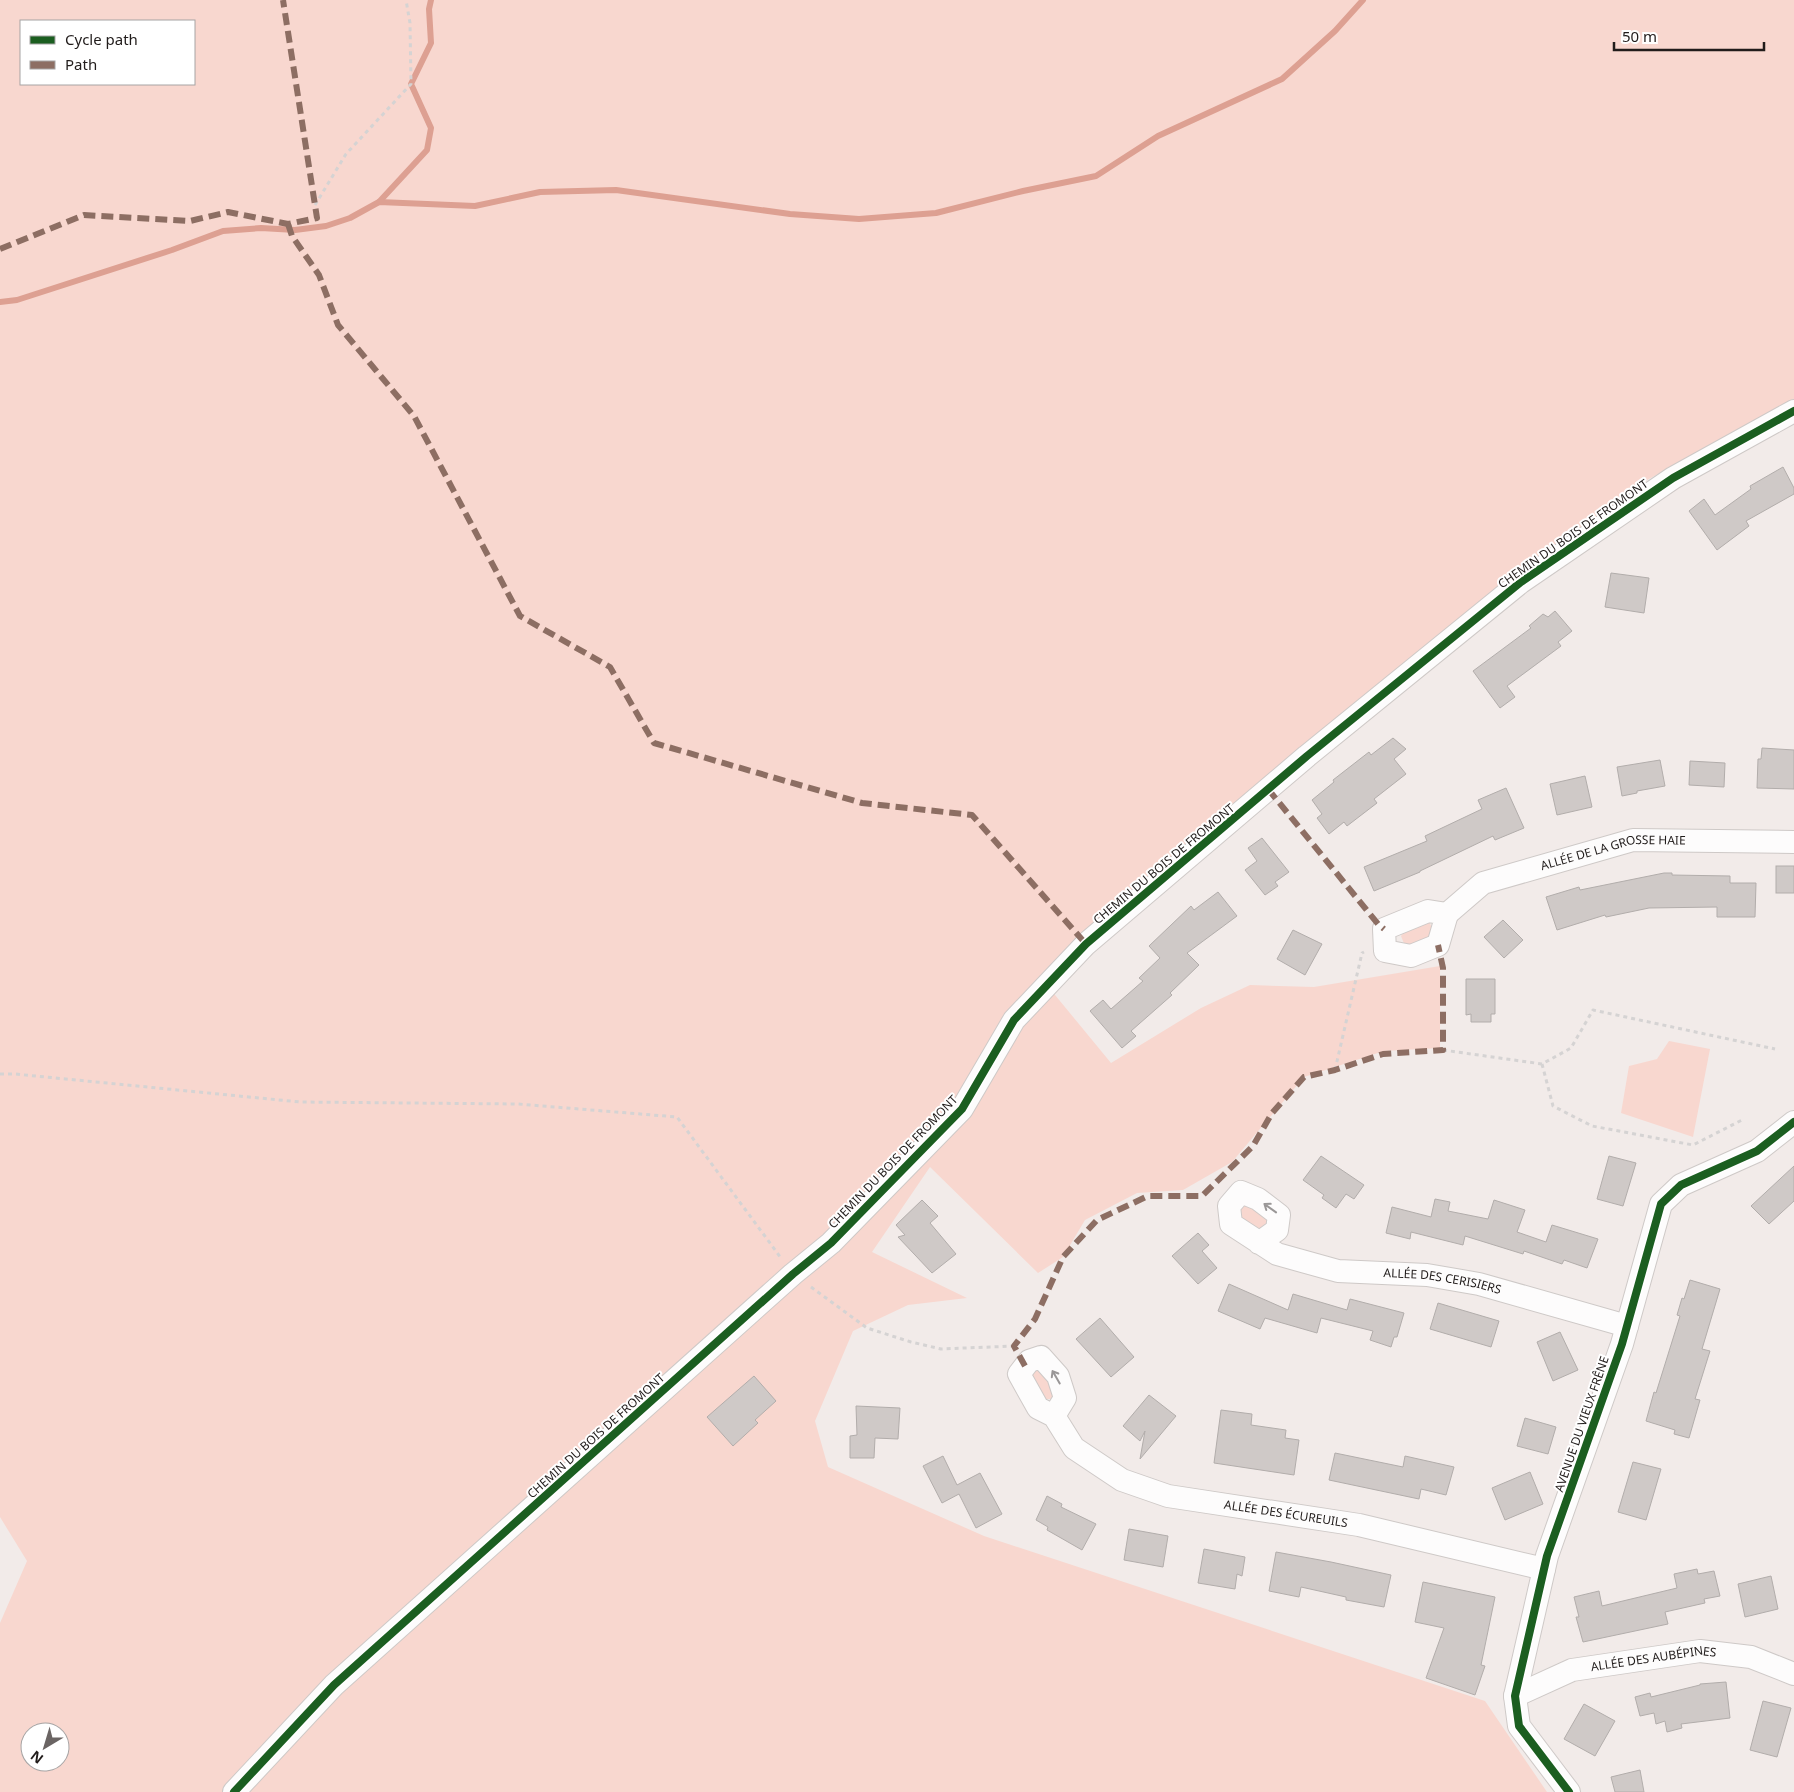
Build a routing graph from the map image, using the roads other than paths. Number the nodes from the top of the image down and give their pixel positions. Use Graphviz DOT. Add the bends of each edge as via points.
graph roads {
  1 [pos="1794,410"];
  2 [pos="1794,842"];
  3 [pos="1447,914"];
  4 [pos="1794,1122"];
  5 [pos="1259,1243"];
  6 [pos="1627,1326"];
  7 [pos="1054,1416"];
  8 [pos="1544,1569"];
  9 [pos="1794,1674"];
  10 [pos="1515,1696"];
  11 [pos="234,1792"];
  12 [pos="1569,1792"];
  1 -- 11 [label="street, CHEMIN DU BOIS DE FROMONT" via="1673,478 1521,582 1307,756 1086,944 1014,1020 962,1109 831,1243 334,1685"];
  2 -- 3 [label="street, ALLÉE DE LA GROSSE HAIE" via="1633,840 1484,883"];
  3 -- 3 [label="street" via="1438,945 1412,956 1385,951 1384,929 1428,911"];
  4 -- 6 [label="street, AVENUE DU VIEUX FRÊNE" via="1757,1150 1681,1185 1661,1204"];
  5 -- 6 [label="street, ALLÉE DES CERISIERS" via="1277,1254 1338,1271 1427,1275 1479,1284"];
  6 -- 8 [label="street, AVENUE DU VIEUX FRÊNE"];
  7 -- 8 [label="street, ALLÉE DES ÉCUREUILS" via="1074,1448 1122,1480 1168,1496 1359,1526"];
  8 -- 10 [label="street, AVENUE DU VIEUX FRÊNE"];
  9 -- 10 [label="street, ALLÉE DES AUBÉPINES" via="1751,1657 1700,1651 1572,1670"];
  10 -- 12 [label="street, AVENUE DU VIEUX FRÊNE" via="1518,1726"];
}
